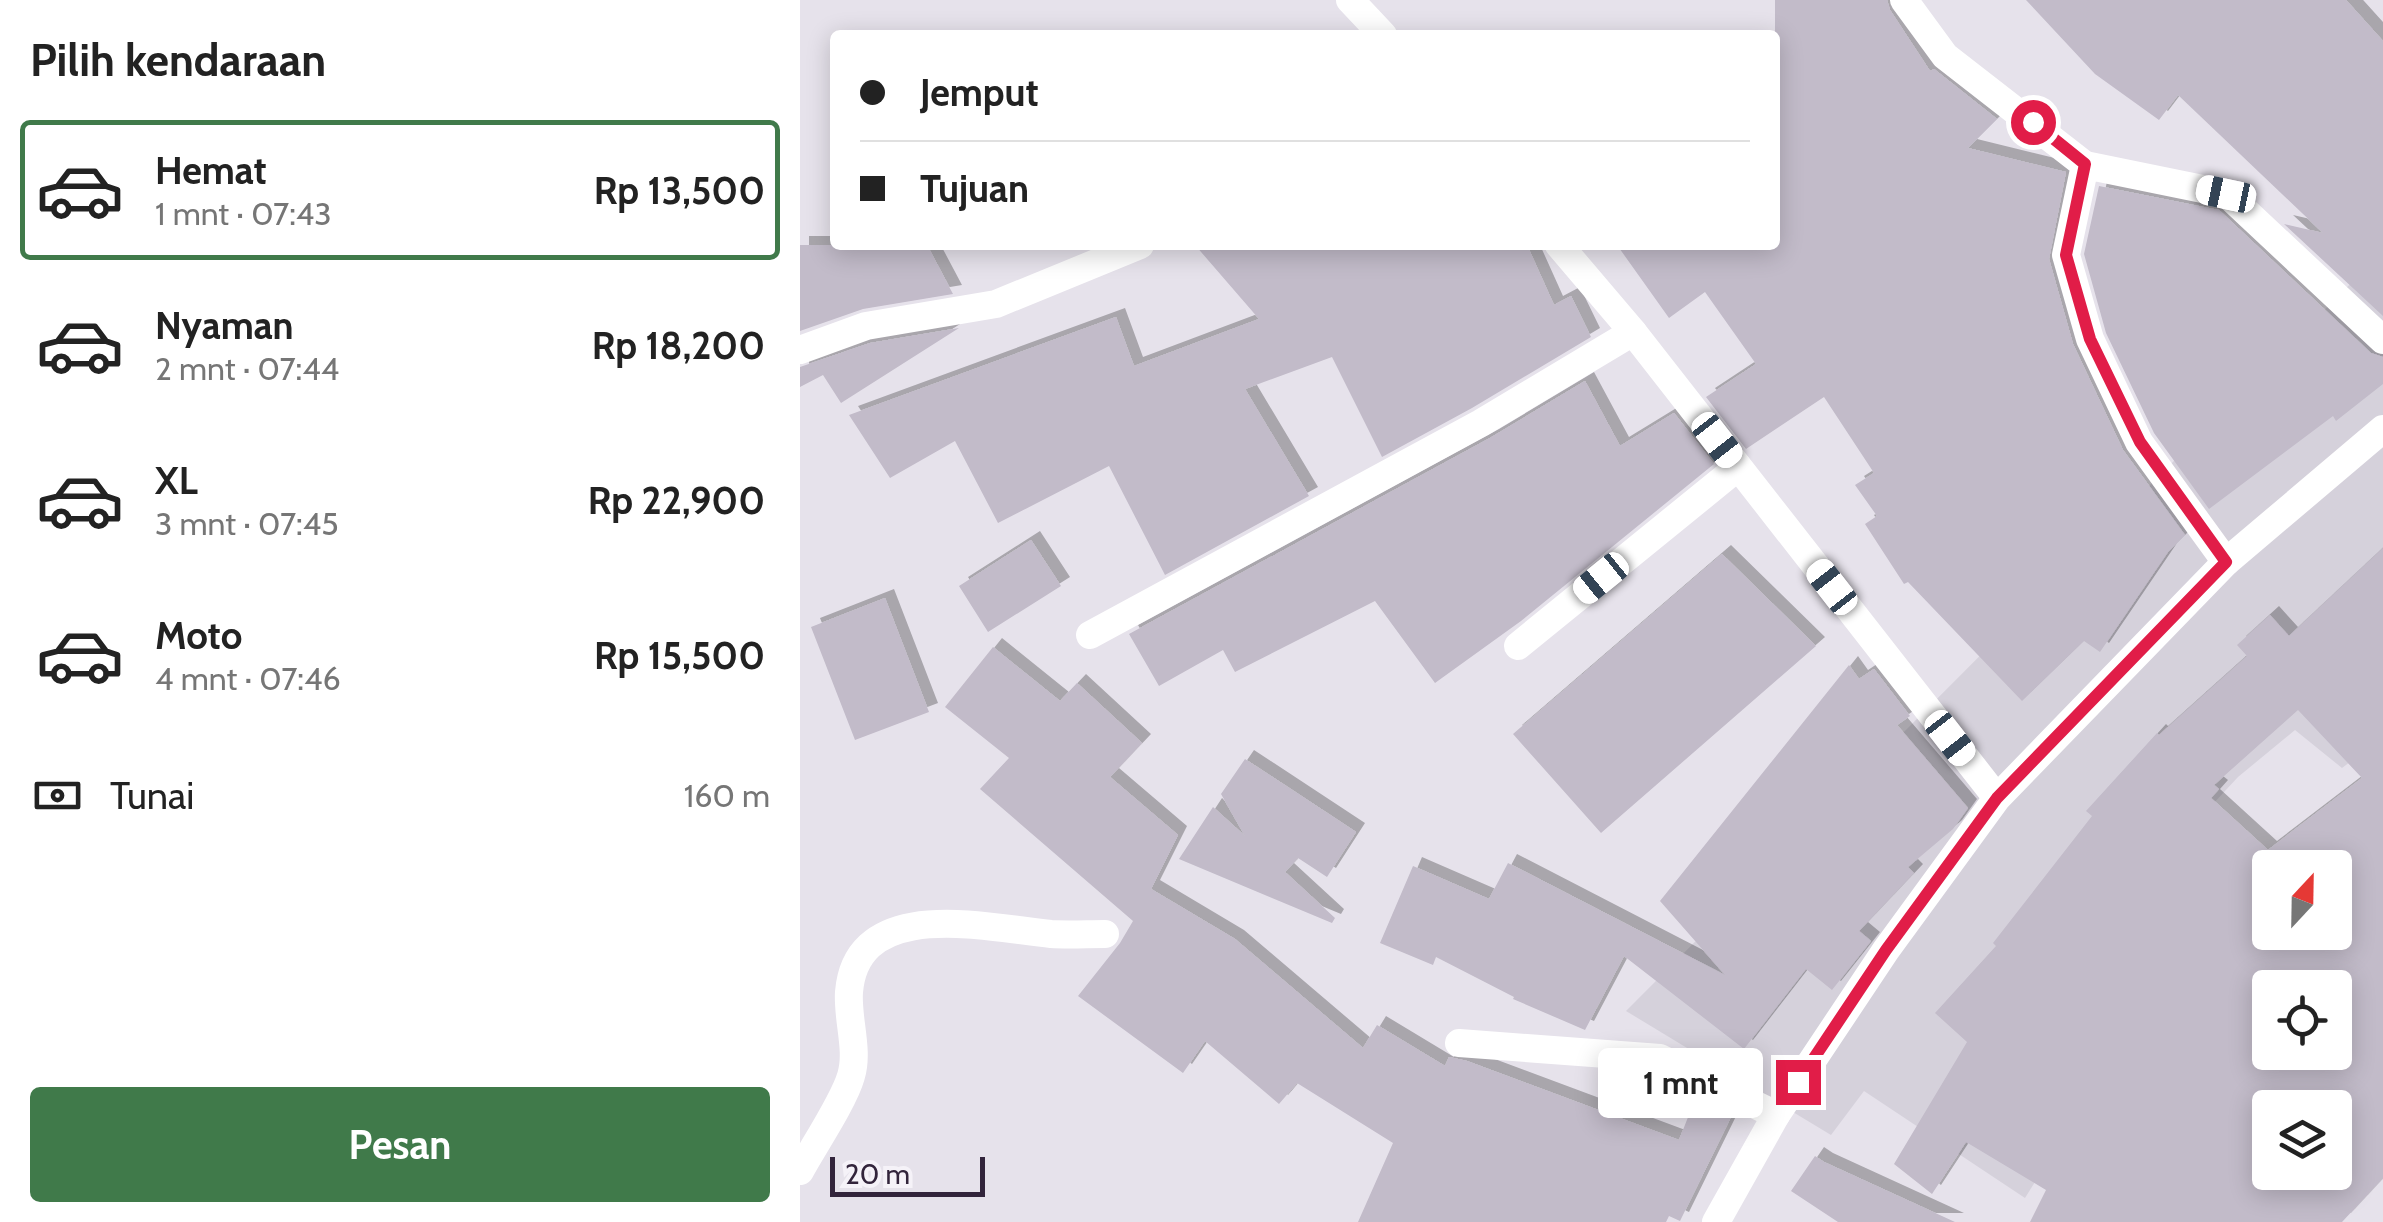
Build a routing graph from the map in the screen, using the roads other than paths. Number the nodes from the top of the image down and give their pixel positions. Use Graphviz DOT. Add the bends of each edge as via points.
graph roads {
  1 [pos="1350,0"];
  2 [pos="1904,0"];
  3 [pos="1375,30"];
  4 [pos="2085,164"];
  5 [pos="1128,250"];
  6 [pos="1564,250"];
  7 [pos="1633,332"];
  8 [pos="2383,340"];
  9 [pos="800,350"];
  10 [pos="2383,429"];
  11 [pos="1738,466"];
  12 [pos="2226,562"];
  13 [pos="1090,635"];
  14 [pos="1518,646"];
  15 [pos="1997,798"];
  16 [pos="1105,934"];
  17 [pos="1459,1043"];
  18 [pos="1776,1115"];
  19 [pos="800,1172"];
  20 [pos="1716,1222"];
  1 -- 3 [label="street"];
  2 -- 4 [label="street" via="1945,56"];
  4 -- 8 [label="street" via="2226,194"];
  4 -- 12 [label="street" via="2066,255 2090,339 2140,442"];
  5 -- 9 [label="street" via="996,304 866,326"];
  6 -- 7 [label="street"];
  7 -- 11 [label="street"];
  7 -- 13 [label="street" via="1481,423"];
  10 -- 12 [label="street"];
  11 -- 14 [label="street"];
  11 -- 15 [label="street"];
  12 -- 15 [label="street"];
  15 -- 18 [label="street"];
  16 -- 19 [label="street" via="980,924 901,928 877,938 864,950 849,988 852,1076"];
  17 -- 18 [label="street" via="1660,1058"];
  18 -- 20 [label="street"];
}
